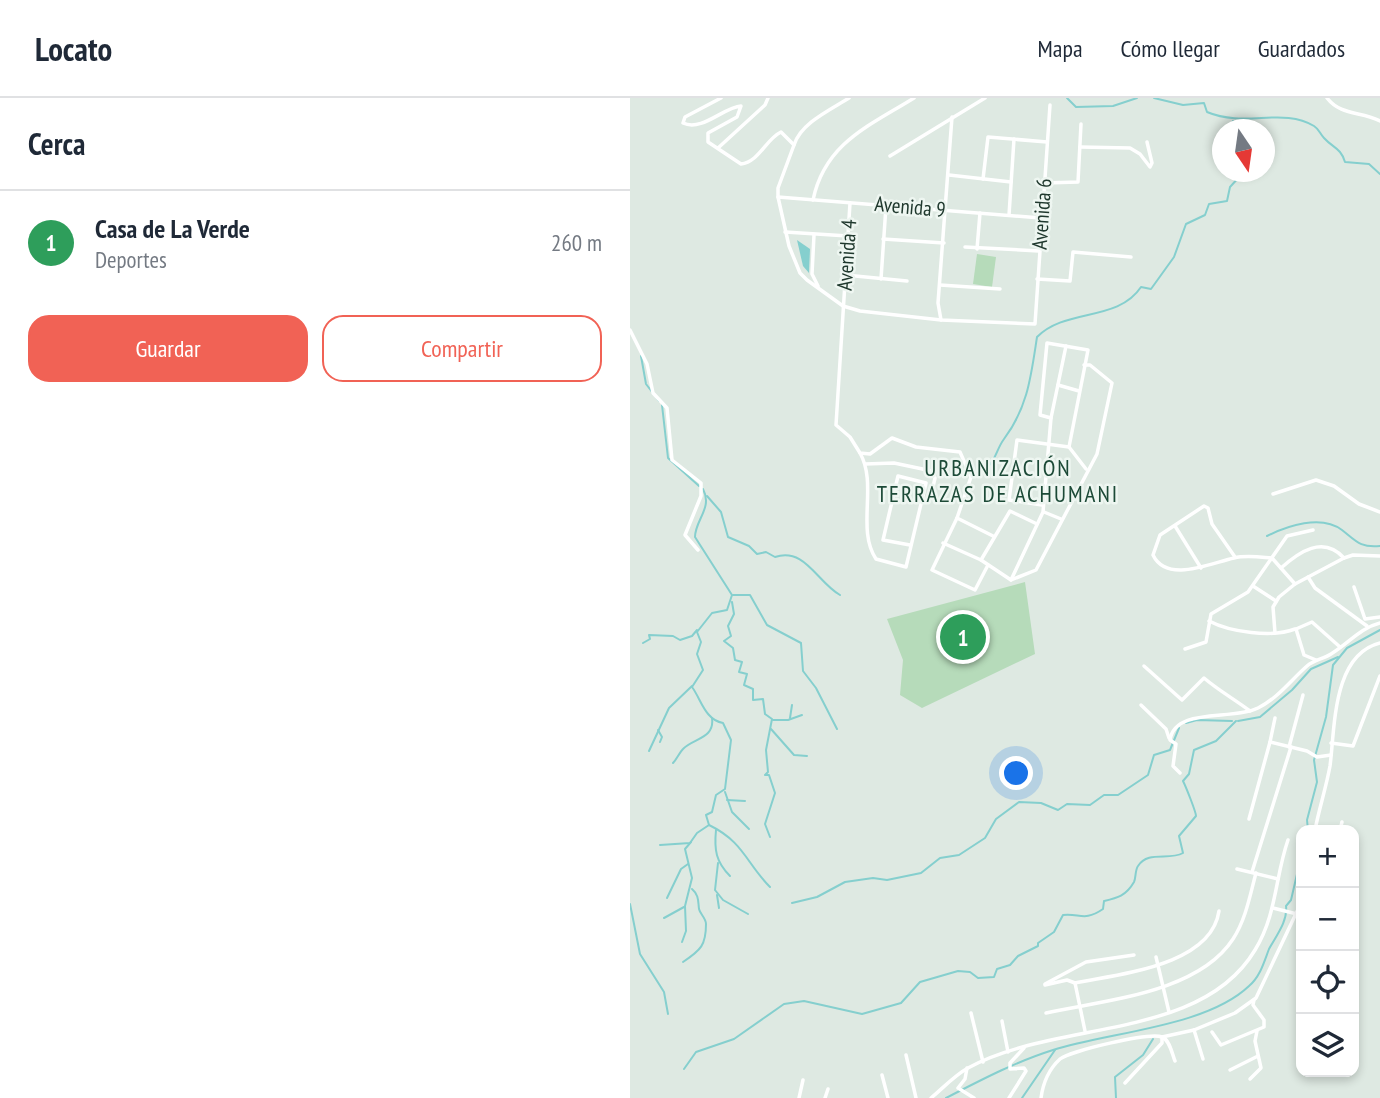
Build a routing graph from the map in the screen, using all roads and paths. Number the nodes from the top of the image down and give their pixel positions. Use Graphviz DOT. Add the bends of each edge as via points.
graph roads {
  1 [pos="721,98"];
  2 [pos="768,98"];
  3 [pos="849,98"];
  4 [pos="914,98"];
  5 [pos="985,98"];
  6 [pos="1326,98"];
  7 [pos="1050,105"];
  8 [pos="952,117"];
  9 [pos="1380,121"];
  10 [pos="1081,124"];
  11 [pos="1014,139"];
  12 [pos="1047,142"];
  13 [pos="1147,142"];
  14 [pos="794,145"];
  15 [pos="1080,147"];
  16 [pos="717,149"];
  17 [pos="890,156"];
  18 [pos="949,176"];
  19 [pos="983,179"];
  20 [pos="1011,181"];
  21 [pos="1045,183"];
  22 [pos="778,197"];
  23 [pos="813,200"];
  24 [pos="850,203"];
  25 [pos="886,205"];
  26 [pos="947,210"];
  27 [pos="980,213"];
  28 [pos="1009,215"];
  29 [pos="1041,218"];
  30 [pos="785,232"];
  31 [pos="814,235"];
  32 [pos="848,236"];
  33 [pos="883,239"];
  34 [pos="944,243"];
  35 [pos="965,247"];
  36 [pos="976,249"];
  37 [pos="1039,251"];
  38 [pos="1131,257"];
  39 [pos="845,275"];
  40 [pos="881,279"];
  41 [pos="1037,279"];
  42 [pos="907,281"];
  43 [pos="940,285"];
  44 [pos="1000,289"];
  45 [pos="824,292"];
  46 [pos="843,306"];
  47 [pos="941,320"];
  48 [pos="630,330"];
  49 [pos="1066,346"];
  50 [pos="1084,365"];
  51 [pos="1058,385"];
  52 [pos="1079,391"];
  53 [pos="1051,418"];
  54 [pos="1049,443"];
  55 [pos="1069,447"];
  56 [pos="860,453"];
  57 [pos="865,464"];
  58 [pos="1087,470"];
  59 [pos="933,487"];
  60 [pos="1273,494"];
  61 [pos="1042,505"];
  62 [pos="1043,512"];
  63 [pos="1380,512"];
  64 [pos="957,518"];
  65 [pos="1061,519"];
  66 [pos="1038,525"];
  67 [pos="1175,526"];
  68 [pos="1313,530"];
  69 [pos="993,536"];
  70 [pos="943,543"];
  71 [pos="910,545"];
  72 [pos="698,550"];
  73 [pos="1380,556"];
  74 [pos="1235,557"];
  75 [pos="1272,558"];
  76 [pos="1343,558"];
  77 [pos="981,560"];
  78 [pos="988,565"];
  79 [pos="1201,568"];
  80 [pos="1281,568"];
  81 [pos="1307,577"];
  82 [pos="1011,579"];
  83 [pos="1295,584"];
  84 [pos="1253,586"];
  85 [pos="1354,587"];
  86 [pos="1276,601"];
  87 [pos="1380,617"];
  88 [pos="1209,621"];
  89 [pos="1380,623"];
  90 [pos="1367,626"];
  91 [pos="1296,629"];
  92 [pos="1275,634"];
  93 [pos="1380,643"];
  94 [pos="1340,647"];
  95 [pos="1185,649"];
  96 [pos="1316,660"];
  97 [pos="1144,666"];
  98 [pos="1380,676"];
  99 [pos="1303,695"];
  100 [pos="1141,705"];
  101 [pos="1250,711"];
  102 [pos="1275,718"];
  103 [pos="1170,740"];
  104 [pos="1270,742"];
  105 [pos="1331,743"];
  106 [pos="1290,747"];
  107 [pos="1331,755"];
  108 [pos="1180,773"];
  109 [pos="1249,819"];
  110 [pos="1342,822"];
  111 [pos="1316,825"];
  112 [pos="1341,825"];
  113 [pos="1288,840"];
  114 [pos="1237,869"];
  115 [pos="1254,873"];
  116 [pos="1278,879"];
  117 [pos="1273,908"];
  118 [pos="1219,911"];
  119 [pos="1296,914"];
  120 [pos="1296,916"];
  121 [pos="1134,955"];
  122 [pos="1156,957"];
  123 [pos="1158,965"];
  124 [pos="1074,983"];
  125 [pos="1163,986"];
  126 [pos="1255,998"];
  127 [pos="1080,1006"];
  128 [pos="1169,1012"];
  129 [pos="971,1013"];
  130 [pos="1046,1013"];
  131 [pos="1002,1021"];
  132 [pos="1194,1030"];
  133 [pos="1258,1030"];
  134 [pos="1085,1031"];
  135 [pos="1212,1032"];
  136 [pos="1162,1037"];
  137 [pos="1025,1046"];
  138 [pos="1008,1052"];
  139 [pos="906,1055"];
  140 [pos="1258,1056"];
  141 [pos="1203,1059"];
  142 [pos="1175,1061"];
  143 [pos="982,1062"];
  144 [pos="967,1068"];
  145 [pos="1230,1070"];
  146 [pos="882,1075"];
  147 [pos="1250,1079"];
  148 [pos="803,1080"];
  149 [pos="1125,1083"];
  150 [pos="828,1089"];
  151 [pos="799,1098"];
  152 [pos="825,1098"];
  153 [pos="888,1098"];
  154 [pos="916,1098"];
  155 [pos="931,1098"];
  156 [pos="974,1098"];
  157 [pos="1009,1098"];
  158 [pos="1041,1098"];
  1 -- 16 [label="street" via="682,120 690,125 741,106 737,117 708,133 708,142"];
  2 -- 16 [label="street"];
  3 -- 14 [label="street" via="809,124"];
  4 -- 23 [label="street" via="846,141 825,164"];
  5 -- 8 [label="street"];
  6 -- 9 [label="street" via="1341,112"];
  7 -- 12 [label="street, Avenida 6"];
  8 -- 17 [label="street"];
  8 -- 18 [label="street"];
  10 -- 15 [label="street"];
  11 -- 12 [label="street"];
  11 -- 19 [label="street" via="988,137"];
  11 -- 20 [label="street"];
  12 -- 21 [label="street, Avenida 6"];
  13 -- 15 [label="street" via="1150,167 1130,148"];
  14 -- 16 [label="street" via="781,132 745,164"];
  14 -- 22 [label="street"];
  15 -- 21 [label="street" via="1078,182"];
  18 -- 19 [label="street"];
  18 -- 26 [label="street"];
  19 -- 20 [label="street"];
  20 -- 28 [label="street"];
  21 -- 29 [label="street, Avenida 6"];
  22 -- 23 [label="street, Avenida 9"];
  22 -- 30 [label="street"];
  23 -- 24 [label="street, Avenida 9"];
  24 -- 25 [label="street, Avenida 9"];
  24 -- 32 [label="street, Avenida 4"];
  25 -- 26 [label="street, Avenida 9"];
  25 -- 33 [label="street"];
  26 -- 27 [label="street, Avenida 9"];
  26 -- 34 [label="street"];
  27 -- 28 [label="street, Avenida 9"];
  27 -- 36 [label="street"];
  28 -- 29 [label="street, Avenida 9"];
  29 -- 37 [label="street, Avenida 6"];
  30 -- 31 [label="street"];
  30 -- 45 [label="street" via="800,273"];
  31 -- 32 [label="street"];
  31 -- 45 [label="street" via="813,279"];
  32 -- 39 [label="street, Avenida 4"];
  33 -- 34 [label="street"];
  33 -- 40 [label="street"];
  34 -- 43 [label="street"];
  35 -- 36 [label="street"];
  36 -- 37 [label="street"];
  37 -- 41 [label="street, Avenida 6"];
  38 -- 41 [label="street" via="1073,252 1070,281"];
  39 -- 40 [label="street"];
  39 -- 46 [label="street, Avenida 4"];
  40 -- 42 [label="street"];
  41 -- 47 [label="street, Avenida 6" via="1035,324"];
  43 -- 44 [label="street"];
  43 -- 47 [label="street"];
  45 -- 46 [label="street"];
  46 -- 47 [label="street"];
  46 -- 56 [label="street, Avenida 4" via="835,423"];
  48 -- 72 [label="street" via="648,364 653,393 667,408 671,460 701,483 701,496 685,535"];
  49 -- 50 [label="street" via="1088,350"];
  49 -- 51 [label="street"];
  49 -- 53 [label="street" via="1047,343 1040,415"];
  50 -- 52 [label="street"];
  50 -- 58 [label="street" via="1112,383 1097,454"];
  51 -- 52 [label="street"];
  51 -- 53 [label="street"];
  52 -- 55 [label="street"];
  53 -- 54 [label="street"];
  54 -- 55 [label="street"];
  54 -- 61 [label="street"];
  54 -- 61 [label="street" via="1017,440 1009,500"];
  55 -- 58 [label="street"];
  56 -- 57 [label="street, Avenida 4"];
  56 -- 64 [label="street" via="870,454 892,438 916,447 960,452 971,477"];
  57 -- 59 [label="street" via="894,463 932,471"];
  57 -- 71 [label="street" via="870,550 876,559 906,567"];
  58 -- 65 [label="street"];
  60 -- 63 [label="street" via="1316,480 1334,485 1359,504"];
  61 -- 62 [label="street"];
  62 -- 65 [label="street"];
  62 -- 66 [label="street"];
  64 -- 69 [label="street"];
  64 -- 70 [label="street"];
  65 -- 82 [label="street" via="1036,570"];
  66 -- 69 [label="street" via="1010,510"];
  66 -- 82 [label="street"];
  67 -- 74 [label="street" via="1197,508 1208,508 1212,524"];
  67 -- 79 [label="street"];
  67 -- 79 [label="street" via="1160,535 1153,555 1156,561 1170,569"];
  68 -- 75 [label="street" via="1292,533"];
  69 -- 77 [label="street"];
  70 -- 77 [label="street"];
  70 -- 78 [label="street" via="932,570 975,590"];
  71 -- 71 [label="street" via="926,483 898,476 883,540"];
  73 -- 76 [label="street"];
  74 -- 75 [label="street"];
  74 -- 79 [label="street"];
  75 -- 80 [label="street"];
  75 -- 84 [label="street"];
  76 -- 80 [label="street" via="1334,550 1313,547"];
  76 -- 81 [label="street"];
  77 -- 78 [label="street"];
  78 -- 82 [label="street"];
  80 -- 83 [label="street"];
  81 -- 83 [label="street"];
  81 -- 90 [label="street"];
  83 -- 86 [label="street"];
  84 -- 86 [label="street"];
  84 -- 88 [label="street" via="1211,614"];
  85 -- 87 [label="street" via="1365,619"];
  86 -- 92 [label="street"];
  88 -- 92 [label="street" via="1224,628"];
  88 -- 95 [label="street" via="1206,642"];
  89 -- 90 [label="street"];
  90 -- 94 [label="street"];
  91 -- 92 [label="street"];
  91 -- 94 [label="street" via="1312,622"];
  91 -- 96 [label="street" via="1304,655"];
  93 -- 105 [label="street" via="1367,647 1343,682"];
  94 -- 96 [label="street"];
  96 -- 101 [label="street" via="1273,698"];
  97 -- 101 [label="street" via="1182,700 1205,678"];
  98 -- 105 [label="street" via="1353,746"];
  99 -- 106 [label="street"];
  100 -- 103 [label="street" via="1166,729"];
  101 -- 103 [label="street" via="1186,719 1175,726"];
  102 -- 104 [label="street"];
  103 -- 108 [label="street" via="1176,744 1173,766"];
  104 -- 106 [label="street"];
  104 -- 109 [label="street"];
  105 -- 107 [label="street"];
  106 -- 107 [label="street" via="1317,757"];
  106 -- 115 [label="street"];
  107 -- 111 [label="street"];
  110 -- 112 [label="street"];
  113 -- 116 [label="street"];
  114 -- 115 [label="street"];
  115 -- 116 [label="street"];
  115 -- 125 [label="street" via="1242,921 1225,951 1192,976"];
  116 -- 117 [label="street"];
  117 -- 119 [label="street"];
  117 -- 128 [label="street" via="1261,940 1234,978 1210,996"];
  118 -- 123 [label="street" via="1210,932 1190,952"];
  120 -- 126 [label="street"];
  121 -- 124 [label="street" via="1086,962 1045,985"];
  122 -- 123 [label="street"];
  123 -- 124 [label="street"];
  123 -- 125 [label="street"];
  124 -- 127 [label="street"];
  125 -- 127 [label="street"];
  125 -- 128 [label="street"];
  126 -- 132 [label="street" via="1235,1013"];
  126 -- 133 [label="street" via="1253,1005 1265,1024"];
  127 -- 130 [label="street"];
  127 -- 134 [label="street"];
  128 -- 134 [label="street"];
  129 -- 143 [label="street"];
  131 -- 138 [label="street"];
  132 -- 136 [label="street"];
  132 -- 141 [label="street"];
  133 -- 135 [label="street" via="1221,1045"];
  133 -- 140 [label="street"];
  134 -- 137 [label="street"];
  136 -- 142 [label="street"];
  136 -- 149 [label="street" via="1162,1043"];
  136 -- 158 [label="street" via="1147,1036 1062,1057 1046,1077"];
  137 -- 138 [label="street"];
  137 -- 157 [label="street" via="1010,1063 1010,1069 1026,1071"];
  138 -- 143 [label="street"];
  139 -- 154 [label="street"];
  140 -- 145 [label="street"];
  140 -- 147 [label="street" via="1261,1068"];
  143 -- 144 [label="street"];
  144 -- 155 [label="street"];
  144 -- 156 [label="street" via="958,1088"];
  146 -- 153 [label="street"];
  148 -- 151 [label="street"];
  150 -- 152 [label="street"];
}
